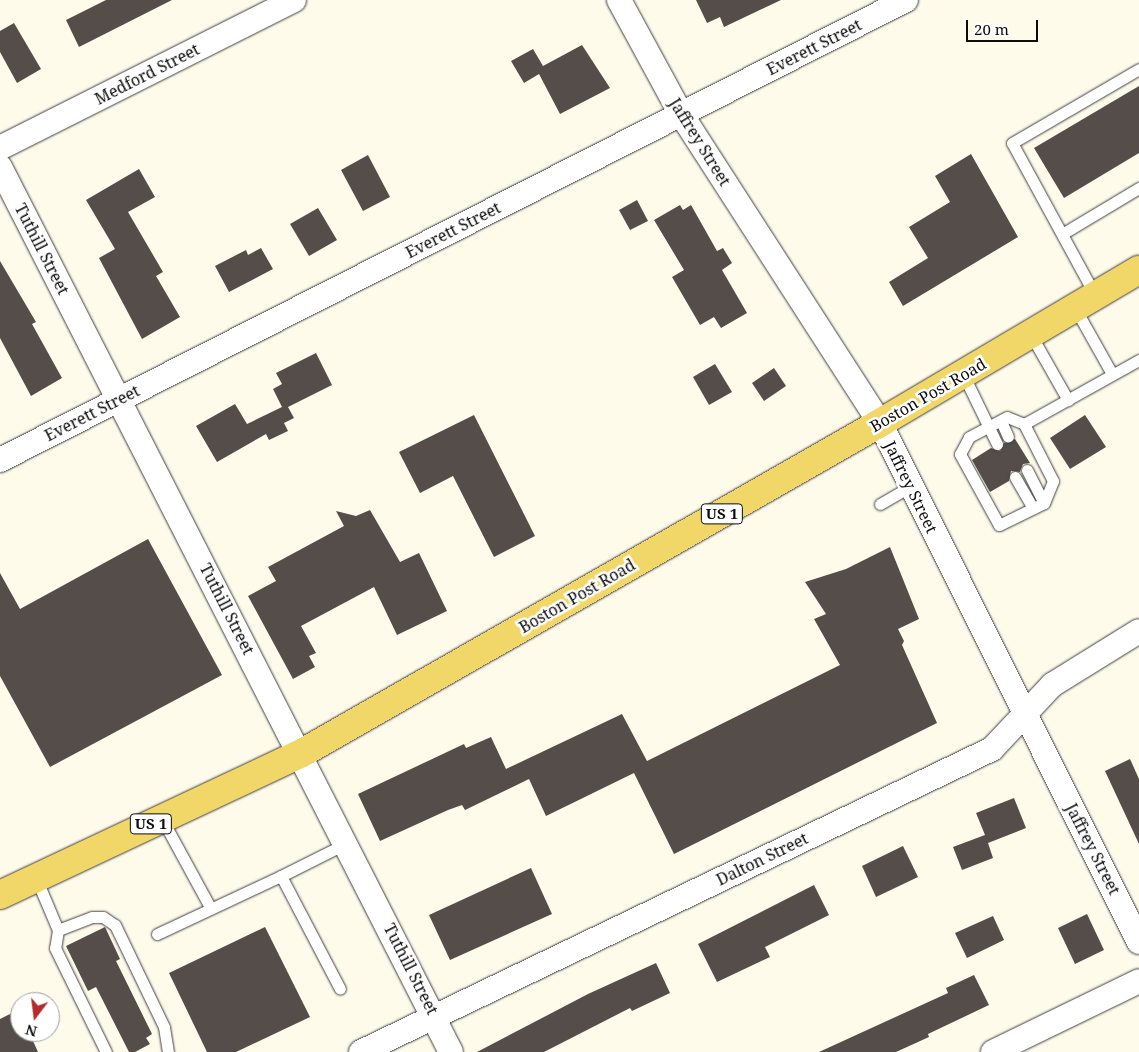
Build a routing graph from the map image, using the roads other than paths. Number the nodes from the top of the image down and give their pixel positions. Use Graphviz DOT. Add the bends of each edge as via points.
graph roads {
  1 [pos="294,0"];
  2 [pos="619,0"];
  3 [pos="906,0"];
  4 [pos="1139,69"];
  5 [pos="681,114"];
  6 [pos="0,148"];
  7 [pos="0,167"];
  8 [pos="1139,188"];
  9 [pos="1062,234"];
  10 [pos="1139,270"];
  11 [pos="1085,301"];
  12 [pos="1031,335"];
  13 [pos="1139,360"];
  14 [pos="963,374"];
  15 [pos="1112,374"];
  16 [pos="118,399"];
  17 [pos="1068,400"];
  18 [pos="1000,421"];
  19 [pos="880,423"];
  20 [pos="1024,424"];
  21 [pos="989,428"];
  22 [pos="1008,437"];
  23 [pos="998,444"];
  24 [pos="0,460"];
  25 [pos="1027,470"];
  26 [pos="1014,477"];
  27 [pos="910,487"];
  28 [pos="880,504"];
  29 [pos="1038,505"];
  30 [pos="1139,631"];
  31 [pos="1026,715"];
  32 [pos="302,753"];
  33 [pos="162,819"];
  34 [pos="347,843"];
  35 [pos="281,876"];
  36 [pos="36,878"];
  37 [pos="0,895"];
  38 [pos="211,909"];
  39 [pos="58,930"];
  40 [pos="157,934"];
  41 [pos="1139,942"];
  42 [pos="1139,981"];
  43 [pos="340,989"];
  44 [pos="435,1016"];
  45 [pos="106,1052"];
  46 [pos="168,1052"];
  47 [pos="360,1052"];
  48 [pos="451,1052"];
  49 [pos="993,1052"];
  1 -- 6 [label="street, Medford Street"];
  2 -- 5 [label="street, Jaffrey Street"];
  3 -- 5 [label="street, Everett Street"];
  4 -- 9 [label="lane" via="1012,143"];
  5 -- 16 [label="street, Everett Street"];
  5 -- 19 [label="street, Jaffrey Street"];
  7 -- 16 [label="street, Tuthill Street"];
  8 -- 9 [label="lane"];
  9 -- 11 [label="lane"];
  10 -- 11 [label="main road, Boston Post Road / US 1"];
  11 -- 12 [label="main road, Boston Post Road / US 1"];
  11 -- 15 [label="lane"];
  12 -- 14 [label="main road, Boston Post Road / US 1"];
  12 -- 17 [label="lane"];
  13 -- 15 [label="lane"];
  14 -- 19 [label="main road, Boston Post Road / US 1"];
  14 -- 21 [label="lane"];
  15 -- 17 [label="lane"];
  16 -- 24 [label="street, Everett Street"];
  16 -- 32 [label="street, Tuthill Street"];
  17 -- 20 [label="lane"];
  18 -- 20 [label="lane" via="1007,417"];
  18 -- 21 [label="lane"];
  18 -- 22 [label="lane"];
  19 -- 27 [label="street, Jaffrey Street"];
  19 -- 32 [label="main road, Boston Post Road / US 1"];
  20 -- 29 [label="lane" via="1053,481"];
  21 -- 23 [label="lane"];
  21 -- 29 [label="lane" via="969,437 960,454 999,526"];
  25 -- 29 [label="lane"];
  26 -- 29 [label="lane"];
  27 -- 28 [label="lane"];
  27 -- 31 [label="street, Jaffrey Street"];
  30 -- 31 [label="street, Dalton Street" via="1052,685"];
  31 -- 41 [label="street, Jaffrey Street"];
  31 -- 44 [label="street, Dalton Street" via="992,748"];
  32 -- 33 [label="main road, Boston Post Road / US 1"];
  32 -- 34 [label="street, Tuthill Street"];
  33 -- 36 [label="main road, Boston Post Road / US 1"];
  33 -- 38 [label="lane"];
  34 -- 35 [label="lane"];
  34 -- 44 [label="street, Tuthill Street"];
  35 -- 38 [label="lane"];
  35 -- 43 [label="lane"];
  36 -- 37 [label="main road, Boston Post Road / US 1"];
  36 -- 39 [label="lane"];
  38 -- 40 [label="lane"];
  39 -- 45 [label="lane" via="55,948"];
  39 -- 46 [label="lane" via="92,916 103,917 115,925 164,1028"];
  42 -- 49 [label="street"];
  44 -- 47 [label="street, Dalton Street"];
  44 -- 48 [label="street, Tuthill Street"];
}
